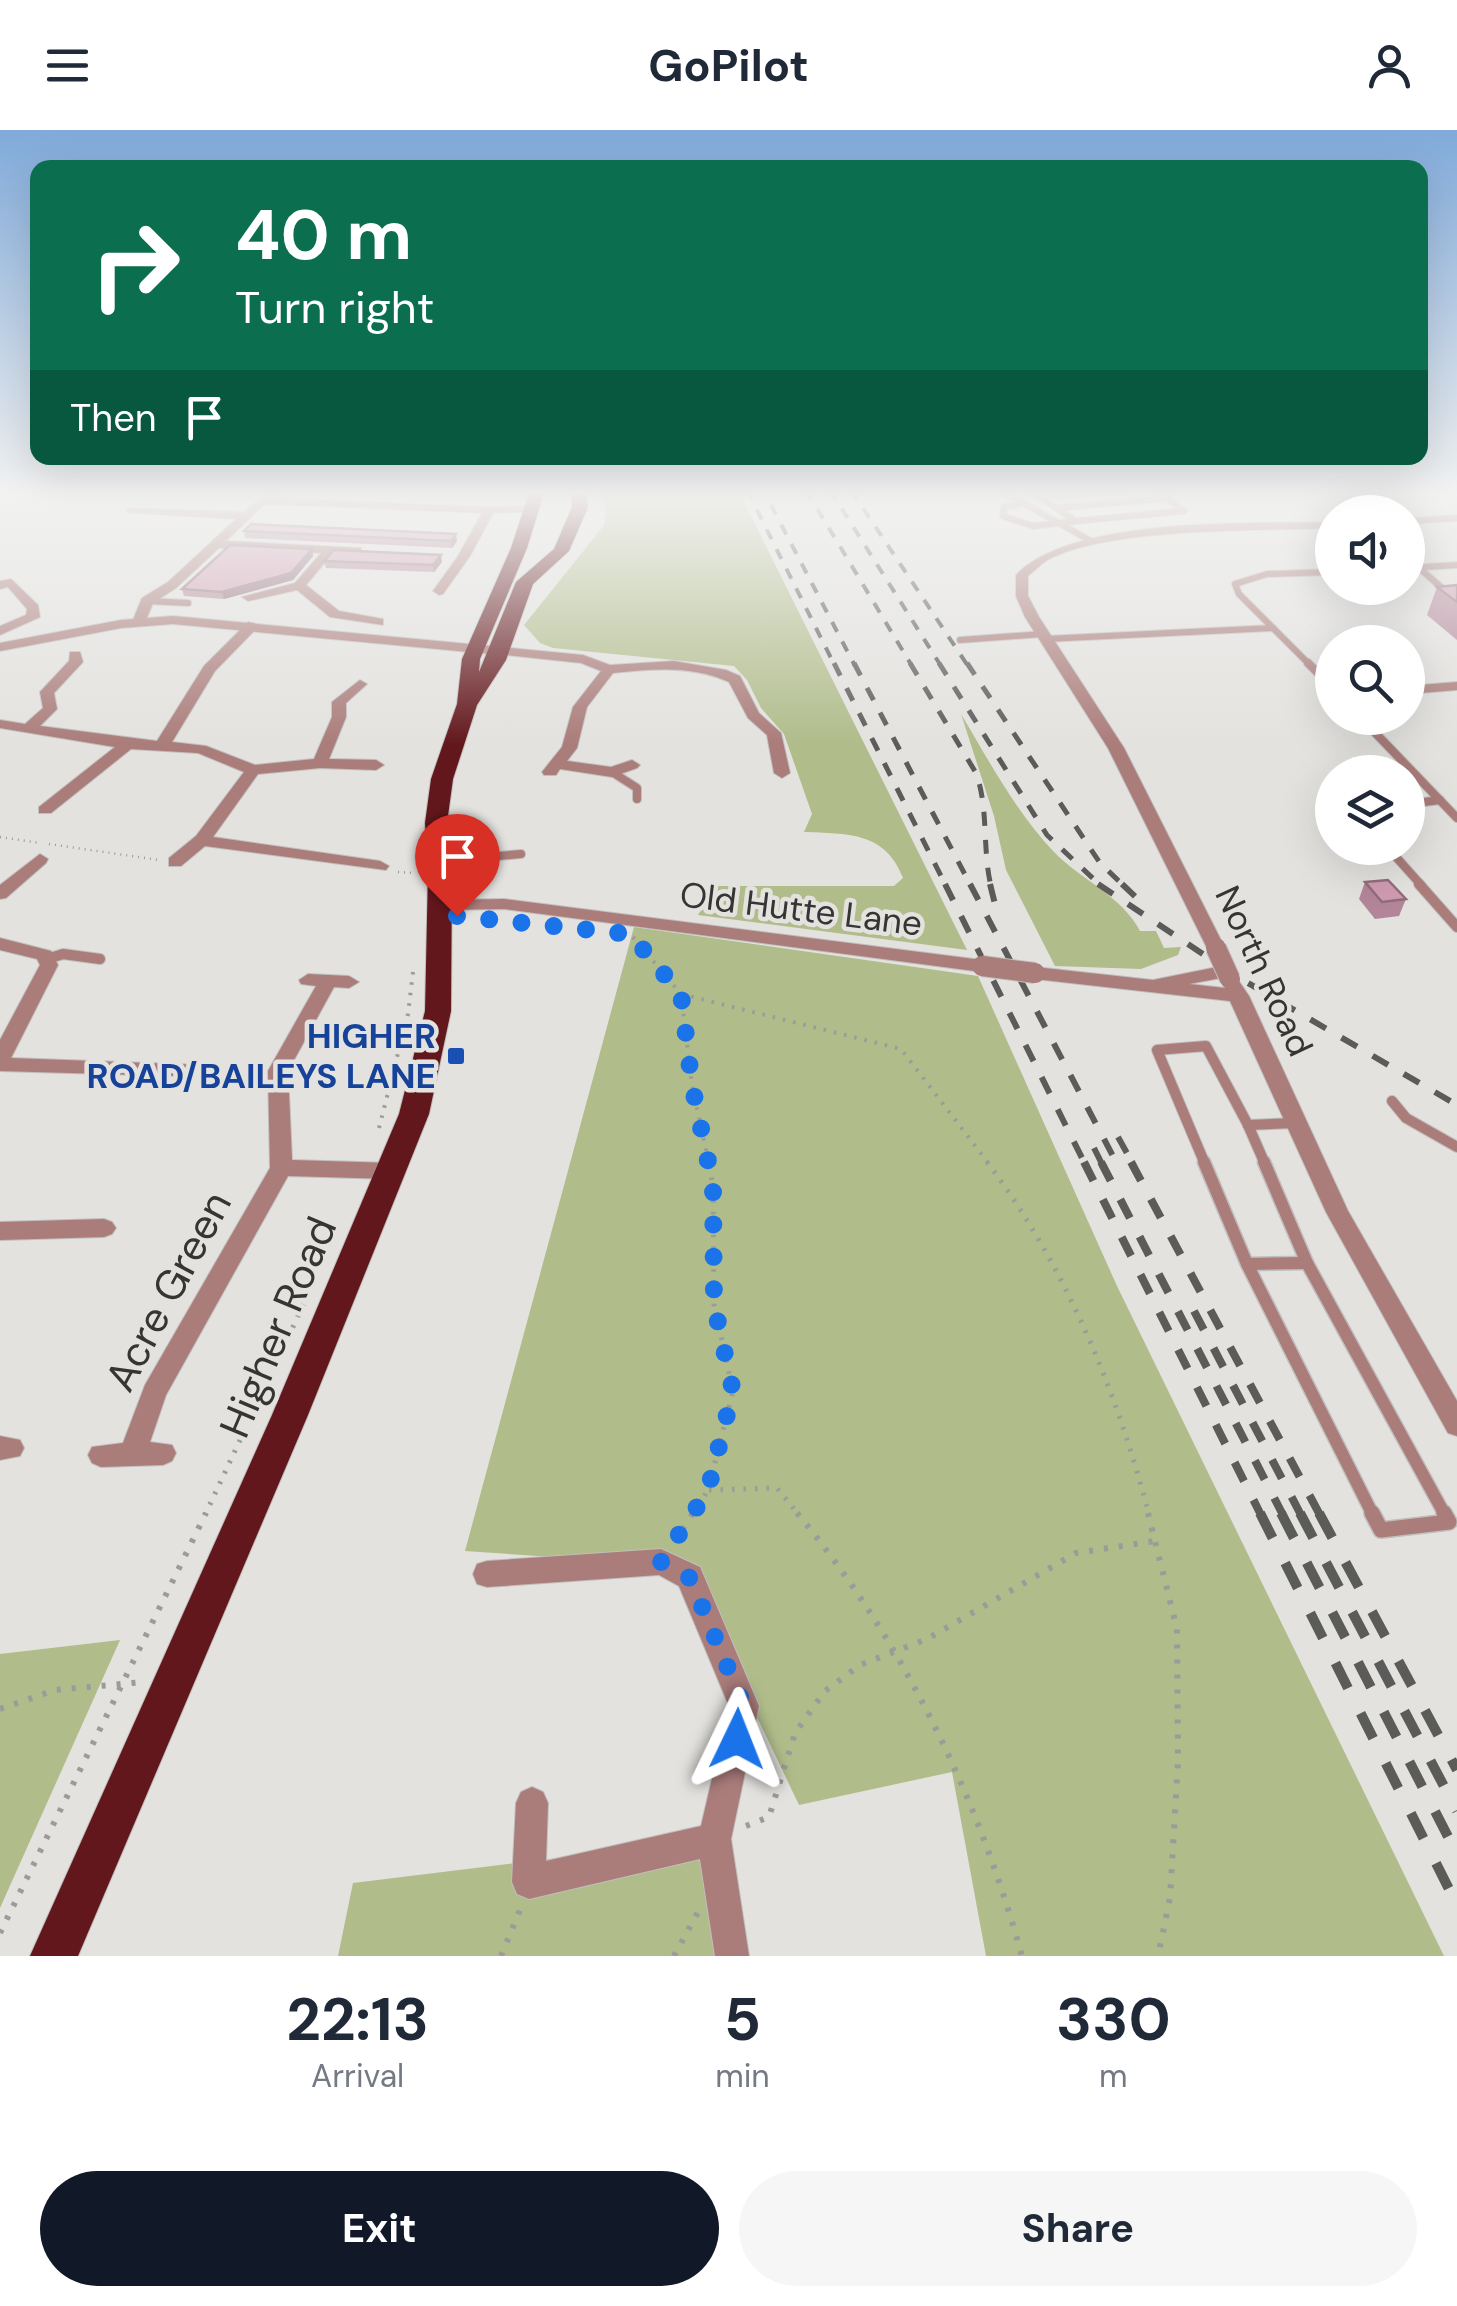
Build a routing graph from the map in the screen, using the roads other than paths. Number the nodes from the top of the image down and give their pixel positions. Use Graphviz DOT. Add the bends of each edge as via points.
graph roads {
  1 [pos="182,575"];
  2 [pos="308,575"];
  3 [pos="450,575"];
  4 [pos="507,575"];
  5 [pos="534,575"];
  6 [pos="1024,575"];
  7 [pos="1269,575"];
  8 [pos="1427,575"];
  9 [pos="6,584"];
  10 [pos="299,586"];
  11 [pos="439,591"];
  12 [pos="248,597"];
  13 [pos="1457,601"];
  14 [pos="147,602"];
  15 [pos="188,603"];
  16 [pos="140,622"];
  17 [pos="378,622"];
  18 [pos="253,625"];
  19 [pos="1273,628"];
  20 [pos="0,631"];
  21 [pos="1044,636"];
  22 [pos="960,640"];
  23 [pos="0,647"];
  24 [pos="474,649"];
  25 [pos="500,651"];
  26 [pos="75,655"];
  27 [pos="609,669"];
  28 [pos="1315,670"];
  29 [pos="360,684"];
  30 [pos="1457,686"];
  31 [pos="1425,689"];
  32 [pos="467,704"];
  33 [pos="0,724"];
  34 [pos="28,729"];
  35 [pos="1377,735"];
  36 [pos="128,744"];
  37 [pos="162,746"];
  38 [pos="320,764"];
  39 [pos="632,764"];
  40 [pos="376,765"];
  41 [pos="253,770"];
  42 [pos="612,772"];
  43 [pos="782,773"];
  44 [pos="637,798"];
  45 [pos="1440,800"];
  46 [pos="1425,802"];
  47 [pos="45,810"];
  48 [pos="1457,818"];
  49 [pos="202,840"];
  50 [pos="521,854"];
  51 [pos="40,859"];
  52 [pos="175,862"];
  53 [pos="1403,865"];
  54 [pos="380,866"];
  55 [pos="418,870"];
  56 [pos="0,894"];
  57 [pos="440,905"];
  58 [pos="1457,928"];
  59 [pos="0,944"];
  60 [pos="47,959"];
  61 [pos="100,959"];
  62 [pos="1229,980"];
  63 [pos="328,981"];
  64 [pos="1153,986"];
  65 [pos="0,1062"];
  66 [pos="204,1073"];
  67 [pos="1392,1101"];
  68 [pos="1295,1123"];
  69 [pos="1248,1125"];
  70 [pos="1457,1147"];
  71 [pos="280,1168"];
  72 [pos="378,1171"];
  73 [pos="104,1228"];
  74 [pos="0,1231"];
  75 [pos="1307,1262"];
  76 [pos="1247,1264"];
  77 [pos="1457,1424"];
  78 [pos="164,1452"];
  79 [pos="132,1454"];
  80 [pos="102,1455"];
  81 [pos="1453,1521"];
  82 [pos="486,1574"];
  83 [pos="532,1803"];
  84 [pos="714,1839"];
  85 [pos="54,1956"];
  86 [pos="732,1956"];
  1 -- 14 [label="street"];
  2 -- 10 [label="street"];
  3 -- 11 [label="street"];
  4 -- 24 [label="highway, Higher Road"];
  5 -- 25 [label="highway, Higher Road"];
  6 -- 21 [label="street, North Road" via="1026,606"];
  7 -- 19 [label="lane" via="1235,584"];
  8 -- 13 [label="lane"];
  9 -- 20 [label="street" via="33,608 33,617"];
  10 -- 12 [label="street"];
  10 -- 17 [label="street" via="334,614"];
  14 -- 15 [label="lane"];
  14 -- 16 [label="street"];
  16 -- 18 [label="street"];
  16 -- 23 [label="street"];
  18 -- 24 [label="street"];
  18 -- 37 [label="street" via="209,669"];
  19 -- 21 [label="lane"];
  19 -- 28 [label="lane"];
  21 -- 22 [label="lane"];
  21 -- 62 [label="street, North Road, bridge" via="1116,748"];
  24 -- 25 [label="street"];
  24 -- 32 [label="highway, Higher Road"];
  25 -- 27 [label="street" via="583,659"];
  25 -- 32 [label="highway, Higher Road"];
  26 -- 34 [label="street" via="76,662 47,692 50,710"];
  27 -- 42 [label="street" via="580,707 570,748 554,768"];
  27 -- 43 [label="street" via="672,666 736,679 753,715 774,733"];
  29 -- 38 [label="street" via="339,702"];
  30 -- 31 [label="lane"];
  32 -- 55 [label="highway, Higher Road"];
  33 -- 34 [label="street"];
  34 -- 36 [label="street"];
  35 -- 45 [label="lane"];
  36 -- 37 [label="street"];
  36 -- 47 [label="street"];
  37 -- 41 [label="street" via="201,750"];
  38 -- 40 [label="street"];
  38 -- 41 [label="street"];
  39 -- 42 [label="street"];
  41 -- 49 [label="street"];
  42 -- 44 [label="lane" via="637,788"];
  45 -- 46 [label="lane"];
  45 -- 48 [label="lane"];
  49 -- 52 [label="street"];
  49 -- 54 [label="street"];
  50 -- 55 [label="lane"];
  51 -- 56 [label="street"];
  53 -- 58 [label="lane"];
  55 -- 57 [label="highway, Higher Road"];
  57 -- 64 [label="street, Old Hutte Lane, bridge" via="504,904"];
  57 -- 72 [label="highway, Higher Road" via="433,1044 419,1099"];
  59 -- 60 [label="street"];
  60 -- 61 [label="lane"];
  60 -- 65 [label="street"];
  62 -- 64 [label="street, Old Hutte Lane"];
  62 -- 64 [label="street, Old Hutte Lane"];
  62 -- 68 [label="street, North Road"];
  63 -- 71 [label="street" via="278,1071"];
  65 -- 66 [label="street"];
  67 -- 70 [label="lane" via="1406,1118"];
  68 -- 69 [label="lane"];
  68 -- 77 [label="street, North Road" via="1337,1212"];
  69 -- 75 [label="lane"];
  69 -- 76 [label="lane" via="1206,1046 1157,1050"];
  71 -- 72 [label="street"];
  71 -- 79 [label="street, Acre Green" via="154,1393"];
  72 -- 85 [label="highway, Higher Road" via="173,1682"];
  73 -- 74 [label="street"];
  75 -- 76 [label="lane"];
  75 -- 81 [label="lane"];
  76 -- 81 [label="lane" via="1381,1530"];
  78 -- 79 [label="street"];
  79 -- 80 [label="street"];
  82 -- 84 [label="street" via="661,1562 690,1578 744,1706"];
  83 -- 84 [label="street" via="529,1882"];
  84 -- 86 [label="street"];
}
